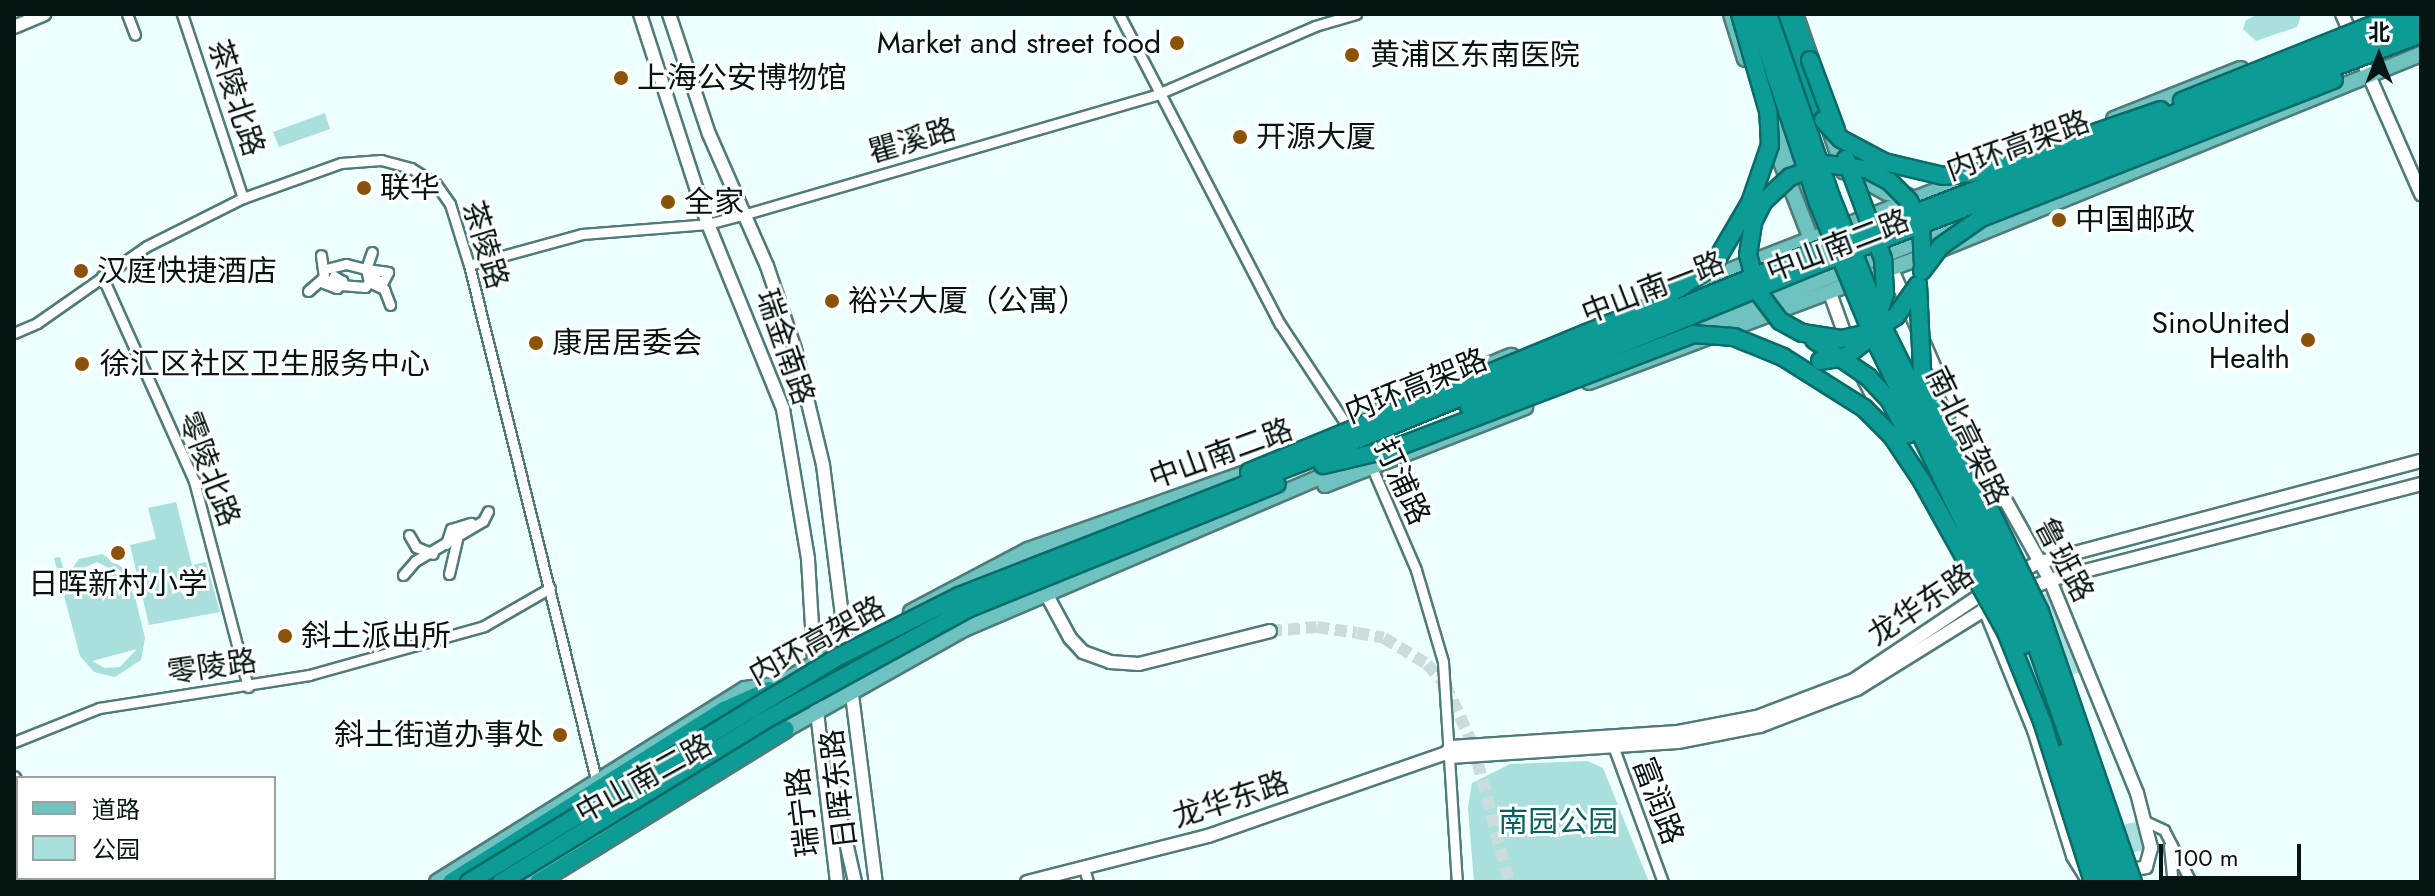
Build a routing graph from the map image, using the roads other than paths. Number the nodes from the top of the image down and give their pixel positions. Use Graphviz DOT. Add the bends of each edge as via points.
graph roads {
  1 [pos="44,14"];
  2 [pos="127,14"];
  3 [pos="182,14"];
  4 [pos="640,14"];
  5 [pos="669,14"];
  6 [pos="1119,14"];
  7 [pos="1356,14"];
  8 [pos="1731,14"];
  9 [pos="1740,14"];
  10 [pos="1747,14"];
  11 [pos="1755,14"];
  12 [pos="1768,14"];
  13 [pos="1780,14"];
  14 [pos="1786,14"];
  15 [pos="1797,14"];
  16 [pos="2342,14"];
  17 [pos="2384,14"];
  18 [pos="2400,14"];
  19 [pos="2420,16"];
  20 [pos="14,27"];
  21 [pos="2421,34"];
  22 [pos="135,35"];
  23 [pos="2350,35"];
  24 [pos="2421,42"];
  25 [pos="2421,54"];
  26 [pos="2365,69"];
  27 [pos="2313,88"];
  28 [pos="1158,94"];
  29 [pos="210,98"];
  30 [pos="198,102"];
  31 [pos="2225,111"];
  32 [pos="1825,117"];
  33 [pos="1841,139"];
  34 [pos="1767,166"];
  35 [pos="1843,169"];
  36 [pos="1866,169"];
  37 [pos="1975,175"];
  38 [pos="1943,176"];
  39 [pos="1890,182"];
  40 [pos="1795,191"];
  41 [pos="2421,194"];
  42 [pos="1920,197"];
  43 [pos="243,198"];
  44 [pos="1760,208"];
  45 [pos="746,214"];
  46 [pos="1869,219"];
  47 [pos="708,224"];
  48 [pos="1729,243"];
  49 [pos="1822,243"];
  50 [pos="1784,250"];
  51 [pos="372,252"];
  52 [pos="321,255"];
  53 [pos="1883,261"];
  54 [pos="469,265"];
  55 [pos="352,267"];
  56 [pos="326,269"];
  57 [pos="370,270"];
  58 [pos="102,276"];
  59 [pos="1920,278"];
  60 [pos="369,282"];
  61 [pos="325,283"];
  62 [pos="352,285"];
  63 [pos="383,285"];
  64 [pos="1732,286"];
  65 [pos="1827,286"];
  66 [pos="308,291"];
  67 [pos="390,305"];
  68 [pos="1788,309"];
  69 [pos="1731,315"];
  70 [pos="14,333"];
  71 [pos="1802,333"];
  72 [pos="1783,357"];
  73 [pos="1353,434"];
  74 [pos="2421,461"];
  75 [pos="1369,462"];
  76 [pos="1323,465"];
  77 [pos="2421,484"];
  78 [pos="488,511"];
  79 [pos="1155,519"];
  80 [pos="474,523"];
  81 [pos="409,535"];
  82 [pos="457,539"];
  83 [pos="446,544"];
  84 [pos="1028,550"];
  85 [pos="433,554"];
  86 [pos="2037,563"];
  87 [pos="449,574"];
  88 [pos="403,575"];
  89 [pos="2050,580"];
  90 [pos="550,588"];
  91 [pos="1045,592"];
  92 [pos="1978,595"];
  93 [pos="1985,608"];
  94 [pos="1270,631"];
  95 [pos="2006,632"];
  96 [pos="847,645"];
  97 [pos="817,659"];
  98 [pos="248,687"];
  99 [pos="773,687"];
  100 [pos="854,690"];
  101 [pos="817,712"];
  102 [pos="786,729"];
  103 [pos="820,736"];
  104 [pos="1612,741"];
  105 [pos="14,742"];
  106 [pos="1449,752"];
  107 [pos="596,779"];
  108 [pos="2145,821"];
  109 [pos="2168,838"];
  110 [pos="1084,868"];
  111 [pos="2089,881"];
  112 [pos="437,882"];
  113 [pos="451,882"];
  114 [pos="469,882"];
  115 [pos="476,882"];
  116 [pos="501,882"];
  117 [pos="518,882"];
  118 [pos="538,882"];
  119 [pos="552,882"];
  120 [pos="837,882"];
  121 [pos="855,882"];
  122 [pos="876,882"];
  123 [pos="1027,882"];
  124 [pos="1088,882"];
  125 [pos="1457,882"];
  126 [pos="1663,882"];
  127 [pos="2106,882"];
  128 [pos="2119,882"];
  129 [pos="2133,882"];
  130 [pos="2173,882"];
  131 [pos="2191,882"];
  1 -- 20 [label="main road"];
  2 -- 22 [label="street"];
  3 -- 29 [label="street, 茶陵北路"];
  4 -- 47 [label="main road, 瑞金南路"];
  5 -- 45 [label="main road, 瑞金南路" via="709,134"];
  6 -- 28 [label="street, 打浦路"];
  7 -- 28 [label="street, 瞿溪路" via="1315,26"];
  8 -- 40 [label="main road" via="1778,158"];
  9 -- 34 [label="highway, bridge" via="1768,111"];
  10 -- 40 [label="main road" via="1790,152"];
  11 -- 127 [label="highway, 南北高架路, bridge" via="1845,270 2013,620"];
  12 -- 128 [label="highway, 南北高架路, bridge" via="1831,197 1884,329 2026,616"];
  13 -- 33 [label="highway, bridge" via="1811,101"];
  14 -- 32 [label="main road, 鲁班路"];
  15 -- 32 [label="main road, 鲁班路" via="1823,86"];
  15 -- 72 [label="highway, bridge" via="1886,279 1878,327 1853,353 1828,361"];
  16 -- 23 [label="main road"];
  17 -- 23 [label="main road"];
  18 -- 38 [label="highway, bridge" via="2147,115 1980,172"];
  19 -- 23 [label="main road"];
  19 -- 79 [label="highway, 内环高架路, bridge" via="1819,250"];
  21 -- 31 [label="highway, 内环高架路, bridge"];
  23 -- 26 [label="main road"];
  23 -- 37 [label="main road"];
  23 -- 46 [label="main road" via="1898,216"];
  24 -- 26 [label="main road"];
  24 -- 27 [label="highway, bridge"];
  25 -- 26 [label="main road"];
  26 -- 41 [label="main road"];
  26 -- 53 [label="main road" via="1934,252"];
  27 -- 31 [label="highway, bridge"];
  27 -- 59 [label="highway, bridge" via="1981,218 1941,246"];
  28 -- 45 [label="street, 瞿溪路"];
  28 -- 73 [label="street, 打浦路" via="1280,324"];
  29 -- 30 [label="street"];
  29 -- 43 [label="street, 茶陵北路"];
  31 -- 76 [label="highway, 内环高架路, bridge" via="1823,262"];
  32 -- 35 [label="main road, 鲁班路"];
  32 -- 37 [label="main road" via="1851,142 1927,176"];
  33 -- 36 [label="highway, bridge"];
  33 -- 38 [label="highway, bridge" via="1897,168"];
  34 -- 44 [label="highway, bridge"];
  34 -- 48 [label="highway, bridge"];
  35 -- 42 [label="main road" via="1887,193"];
  35 -- 46 [label="main road, 鲁班路"];
  36 -- 39 [label="highway, bridge"];
  36 -- 44 [label="highway, bridge" via="1841,163 1810,167 1790,177"];
  37 -- 42 [label="main road"];
  38 -- 39 [label="highway, bridge"];
  39 -- 59 [label="highway, bridge" via="1909,201 1921,226"];
  40 -- 49 [label="main road" via="1804,219"];
  42 -- 46 [label="main road"];
  43 -- 54 [label="street, 茶陵路" via="341,163 381,160 411,168 436,184 450,204"];
  43 -- 58 [label="street, 茶陵路" via="147,246"];
  44 -- 48 [label="highway, bridge"];
  44 -- 71 [label="highway, bridge" via="1749,239 1750,273 1771,311"];
  45 -- 47 [label="street, 瞿溪路"];
  45 -- 96 [label="main road, 瑞金南路" via="795,349 823,465"];
  46 -- 49 [label="main road, 中山南二路"];
  46 -- 53 [label="main road, 鲁班路"];
  47 -- 54 [label="street, 瞿溪路" via="582,234"];
  47 -- 97 [label="main road, 瑞金南路" via="783,409 808,559"];
  48 -- 79 [label="highway, bridge" via="1700,278 1654,305 1314,443"];
  49 -- 50 [label="main road, 中山南二路"];
  49 -- 53 [label="main road"];
  49 -- 64 [label="main road, 中山南一路"];
  49 -- 65 [label="main road"];
  50 -- 64 [label="main road"];
  50 -- 73 [label="main road, 中山南二路" via="1367,415"];
  51 -- 57 [label="street"];
  52 -- 56 [label="street"];
  53 -- 65 [label="main road, 中山南二路"];
  53 -- 86 [label="main road, 鲁班路" via="1946,394"];
  54 -- 90 [label="street, 茶陵路"];
  55 -- 56 [label="street"];
  55 -- 57 [label="street"];
  55 -- 62 [label="street"];
  56 -- 61 [label="street"];
  57 -- 60 [label="street"];
  57 -- 63 [label="street" via="388,272"];
  58 -- 70 [label="street, 茶陵路" via="37,323"];
  58 -- 98 [label="street, 零陵北路" via="199,496"];
  59 -- 71 [label="highway, bridge" via="1904,308 1872,332 1841,339"];
  59 -- 129 [label="highway, bridge" via="1922,371 2040,612"];
  60 -- 62 [label="street" via="365,287"];
  60 -- 63 [label="street"];
  61 -- 62 [label="street" via="339,277 341,285"];
  61 -- 66 [label="street"];
  63 -- 67 [label="street"];
  64 -- 73 [label="main road, 中山南一路"];
  65 -- 68 [label="main road, 中山南二路"];
  65 -- 69 [label="main road, 中山南二路"];
  65 -- 92 [label="main road" via="1872,398"];
  68 -- 69 [label="main road"];
  68 -- 75 [label="main road, 中山南二路"];
  69 -- 75 [label="main road, 中山南二路"];
  71 -- 95 [label="highway, bridge" via="1852,362 1890,401"];
  72 -- 76 [label="highway, bridge" via="1734,337 1693,334 1395,448"];
  72 -- 95 [label="highway, bridge" via="1864,408 1892,436"];
  73 -- 75 [label="street, 打浦路"];
  73 -- 84 [label="main road, 中山南二路"];
  74 -- 86 [label="main road, 龙华东路"];
  75 -- 91 [label="main road, 中山南二路"];
  75 -- 106 [label="street, 打浦路" via="1433,620 1443,662"];
  76 -- 116 [label="highway, 内环高架路, bridge" via="967,609 760,723"];
  77 -- 89 [label="main road, 龙华东路"];
  78 -- 80 [label="street" via="483,521"];
  79 -- 114 [label="highway, 内环高架路, bridge" via="959,596 834,659"];
  80 -- 82 [label="street"];
  80 -- 83 [label="street" via="454,526"];
  81 -- 85 [label="street" via="416,547"];
  82 -- 83 [label="street"];
  82 -- 87 [label="street"];
  83 -- 85 [label="street"];
  84 -- 91 [label="main road"];
  84 -- 96 [label="main road, 中山南二路"];
  85 -- 88 [label="street" via="411,564"];
  86 -- 89 [label="main road, 鲁班路"];
  86 -- 92 [label="main road, 龙华东路"];
  89 -- 93 [label="main road, 龙华东路"];
  89 -- 108 [label="main road, 鲁班路"];
  90 -- 98 [label="street, 零陵路" via="484,626"];
  90 -- 107 [label="street, 茶陵路"];
  91 -- 94 [label="main road" via="1083,652 1110,662 1139,664"];
  91 -- 100 [label="main road, 中山南二路"];
  92 -- 93 [label="main road"];
  92 -- 104 [label="main road, 龙华东路" via="1885,662 1819,696 1725,725"];
  93 -- 104 [label="main road, 龙华东路" via="1857,689 1786,718 1703,739"];
  93 -- 111 [label="main road" via="2034,730 2073,856"];
  95 -- 111 [label="highway, bridge" via="2042,721"];
  96 -- 97 [label="main road, 中山南二路"];
  96 -- 100 [label="main road, 瑞金南路"];
  97 -- 99 [label="main road, 中山南二路"];
  97 -- 101 [label="main road, 瑞金南路"];
  98 -- 105 [label="street, 零陵路" via="99,708"];
  99 -- 107 [label="main road, 中山南二路" via="745,689"];
  99 -- 113 [label="highway" via="724,710"];
  99 -- 115 [label="main road, 中山南二路"];
  100 -- 101 [label="main road, 中山南二路"];
  100 -- 122 [label="main road, 日晖东路"];
  101 -- 102 [label="main road, 中山南二路"];
  101 -- 103 [label="main road, 日晖东路"];
  102 -- 117 [label="main road, 中山南二路"];
  102 -- 118 [label="highway"];
  102 -- 119 [label="main road"];
  103 -- 120 [label="main road, 瑞宁路"];
  103 -- 121 [label="main road"];
  104 -- 106 [label="main road, 龙华东路"];
  104 -- 126 [label="street, 富润路"];
  106 -- 110 [label="main road, 龙华东路" via="1244,825"];
  106 -- 125 [label="street, 打浦路"];
  107 -- 112 [label="main road, 中山南二路"];
  108 -- 109 [label="street" via="2164,830"];
  108 -- 111 [label="main road, 鲁班路" via="2151,848 2146,867"];
  109 -- 130 [label="street"];
  109 -- 131 [label="street"];
  110 -- 123 [label="main road, 龙华东路"];
  110 -- 124 [label="street"];
}
